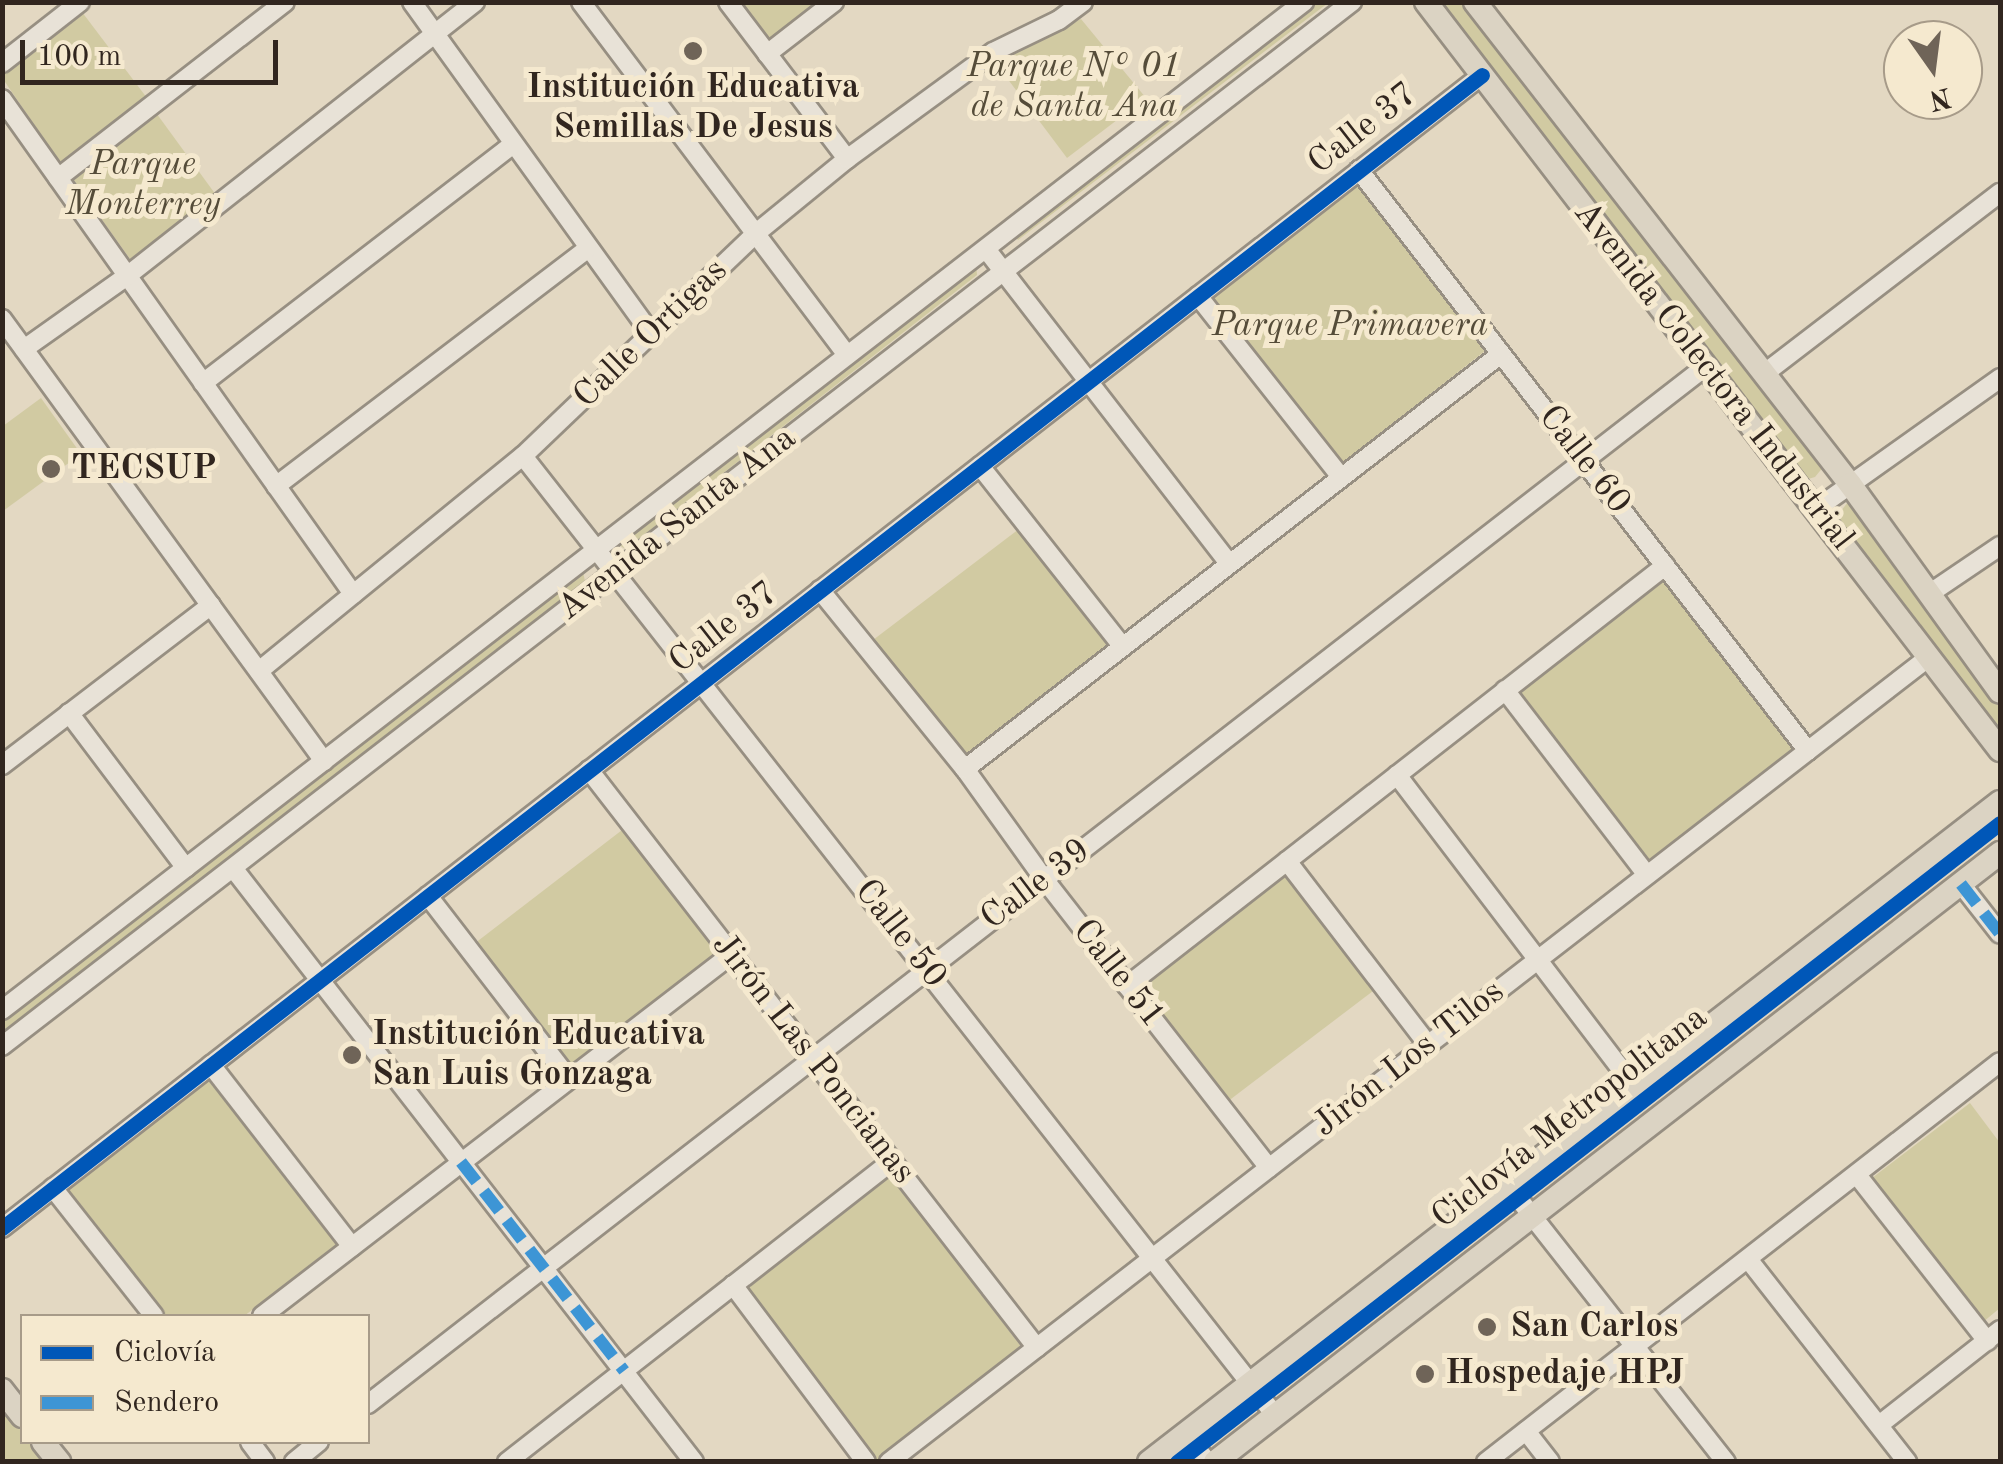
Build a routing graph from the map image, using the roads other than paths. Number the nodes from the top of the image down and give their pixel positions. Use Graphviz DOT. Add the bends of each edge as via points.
graph roads {
  1 [pos="80,2"];
  2 [pos="284,2"];
  3 [pos="412,2"];
  4 [pos="475,2"];
  5 [pos="580,2"];
  6 [pos="728,2"];
  7 [pos="834,2"];
  8 [pos="1045,2"];
  9 [pos="1083,2"];
  10 [pos="1304,2"];
  11 [pos="1352,2"];
  12 [pos="1426,2"];
  13 [pos="1475,2"];
  14 [pos="1059,20"];
  15 [pos="435,34"];
  16 [pos="767,54"];
  17 [pos="2,63"];
  18 [pos="1482,75"];
  19 [pos="2,99"];
  20 [pos="512,144"];
  21 [pos="846,160"];
  22 [pos="1359,170"];
  23 [pos="58,178"];
  24 [pos="2000,193"];
  25 [pos="755,234"];
  26 [pos="986,249"];
  27 [pos="587,250"];
  28 [pos="1004,271"];
  29 [pos="127,276"];
  30 [pos="1198,296"];
  31 [pos="2,318"];
  32 [pos="651,333"];
  33 [pos="24,349"];
  34 [pos="1501,354"];
  35 [pos="847,355"];
  36 [pos="1706,366"];
  37 [pos="1765,373"];
  38 [pos="2000,378"];
  39 [pos="1089,381"];
  40 [pos="204,383"];
  41 [pos="523,456"];
  42 [pos="1584,461"];
  43 [pos="980,466"];
  44 [pos="1341,477"];
  45 [pos="1850,484"];
  46 [pos="276,486"];
  47 [pos="1816,510"];
  48 [pos="2000,546"];
  49 [pos="599,548"];
  50 [pos="1229,563"];
  51 [pos="1665,566"];
  52 [pos="617,571"];
  53 [pos="820,590"];
  54 [pos="353,594"];
  55 [pos="1929,594"];
  56 [pos="210,605"];
  57 [pos="1122,646"];
  58 [pos="1929,657"];
  59 [pos="1993,666"];
  60 [pos="259,670"];
  61 [pos="703,682"];
  62 [pos="1505,690"];
  63 [pos="2000,692"];
  64 [pos="69,714"];
  65 [pos="2000,750"];
  66 [pos="1808,751"];
  67 [pos="324,761"];
  68 [pos="2,765"];
  69 [pos="965,769"];
  70 [pos="589,770"];
  71 [pos="1397,775"];
  72 [pos="2000,802"];
  73 [pos="2000,854"];
  74 [pos="1286,861"];
  75 [pos="186,868"];
  76 [pos="233,868"];
  77 [pos="1647,875"];
  78 [pos="1044,880"];
  79 [pos="1961,884"];
  80 [pos="428,896"];
  81 [pos="2000,934"];
  82 [pos="732,954"];
  83 [pos="1539,959"];
  84 [pos="926,968"];
  85 [pos="320,980"];
  86 [pos="1127,986"];
  87 [pos="2,1010"];
  88 [pos="1428,1045"];
  89 [pos="2,1046"];
  90 [pos="813,1059"];
  91 [pos="2000,1062"];
  92 [pos="211,1065"];
  93 [pos="569,1079"];
  94 [pos="1634,1086"];
  95 [pos="892,1161"];
  96 [pos="461,1162"];
  97 [pos="1269,1168"];
  98 [pos="1858,1174"];
  99 [pos="1507,1184"];
  100 [pos="53,1188"];
  101 [pos="1532,1216"];
  102 [pos="2,1228"];
  103 [pos="352,1247"];
  104 [pos="1153,1258"];
  105 [pos="1748,1259"];
  106 [pos="544,1268"];
  107 [pos="733,1285"];
  108 [pos="152,1314"];
  109 [pos="265,1314"];
  110 [pos="1994,1335"];
  111 [pos="1635,1347"];
  112 [pos="1037,1348"];
  113 [pos="624,1371"];
  114 [pos="1251,1383"];
  115 [pos="2,1390"];
  116 [pos="370,1402"];
  117 [pos="20,1413"];
  118 [pos="1275,1415"];
  119 [pos="1879,1425"];
  120 [pos="1526,1431"];
  121 [pos="1186,1433"];
  122 [pos="317,1444"];
  123 [pos="512,1460"];
  124 [pos="294,1462"];
  125 [pos="694,1462"];
  126 [pos="866,1462"];
  127 [pos="890,1462"];
  128 [pos="1150,1462"];
  129 [pos="1211,1462"];
  130 [pos="1486,1462"];
  131 [pos="1550,1462"];
  132 [pos="1726,1462"];
  133 [pos="1908,1462"];
  1 -- 17 [label="street"];
  2 -- 23 [label="street"];
  3 -- 15 [label="street"];
  4 -- 15 [label="street"];
  5 -- 25 [label="street"];
  6 -- 16 [label="street"];
  7 -- 16 [label="street"];
  8 -- 14 [label="street"];
  9 -- 14 [label="street, Calle Ortigas"];
  10 -- 26 [label="street, Avenida Santa Ana"];
  11 -- 28 [label="street, Avenida Santa Ana"];
  12 -- 18 [label="main road, Avenida Colectora Industrial"];
  13 -- 37 [label="main road, Avenida Colectora Industrial"];
  14 -- 21 [label="street, Calle Ortigas" via="993,52"];
  15 -- 20 [label="street"];
  15 -- 29 [label="street"];
  16 -- 21 [label="street"];
  18 -- 22 [label="street, Calle 37"];
  18 -- 36 [label="main road, Avenida Colectora Industrial"];
  19 -- 23 [label="street"];
  20 -- 27 [label="street"];
  20 -- 40 [label="street"];
  21 -- 25 [label="street, Calle Ortigas"];
  22 -- 30 [label="street, Calle 37"];
  22 -- 34 [label="street, Calle 60"];
  23 -- 29 [label="street"];
  24 -- 37 [label="street"];
  25 -- 32 [label="street, Calle Ortigas"];
  25 -- 35 [label="street"];
  26 -- 28 [label="street"];
  26 -- 35 [label="street, Avenida Santa Ana"];
  27 -- 32 [label="street"];
  27 -- 46 [label="street"];
  28 -- 39 [label="street"];
  28 -- 52 [label="street, Avenida Santa Ana"];
  29 -- 33 [label="street"];
  29 -- 40 [label="street"];
  30 -- 39 [label="street, Calle 37"];
  30 -- 44 [label="street"];
  31 -- 33 [label="street"];
  32 -- 41 [label="street, Calle Ortigas"];
  33 -- 56 [label="street"];
  34 -- 42 [label="street, Calle 60"];
  34 -- 44 [label="street"];
  35 -- 49 [label="street, Avenida Santa Ana"];
  36 -- 42 [label="street, Calle 39"];
  36 -- 47 [label="main road, Avenida Colectora Industrial"];
  37 -- 45 [label="main road, Avenida Colectora Industrial"];
  38 -- 45 [label="street"];
  39 -- 43 [label="street, Calle 37"];
  39 -- 50 [label="street"];
  40 -- 46 [label="street"];
  41 -- 49 [label="street, Calle 50"];
  41 -- 54 [label="street, Calle Ortigas"];
  42 -- 51 [label="street, Calle 60"];
  42 -- 78 [label="street, Calle 39"];
  43 -- 53 [label="street, Calle 37"];
  43 -- 57 [label="street"];
  44 -- 50 [label="street"];
  45 -- 47 [label="street"];
  45 -- 55 [label="main road, Avenida Colectora Industrial"];
  46 -- 54 [label="street"];
  47 -- 58 [label="main road, Avenida Colectora Industrial"];
  48 -- 55 [label="street"];
  49 -- 52 [label="street, Calle 50"];
  49 -- 67 [label="street, Avenida Santa Ana"];
  50 -- 57 [label="street"];
  51 -- 62 [label="street"];
  51 -- 66 [label="street, Calle 60"];
  52 -- 61 [label="street, Calle 50"];
  52 -- 76 [label="street, Avenida Santa Ana"];
  53 -- 61 [label="street, Calle 37"];
  53 -- 69 [label="street, Calle 51"];
  54 -- 60 [label="street, Calle Ortigas"];
  55 -- 59 [label="main road, Avenida Colectora Industrial"];
  56 -- 60 [label="street"];
  56 -- 64 [label="street"];
  57 -- 69 [label="street"];
  58 -- 65 [label="main road, Avenida Colectora Industrial"];
  58 -- 66 [label="street, Jirón Los Tilos"];
  59 -- 63 [label="main road, Avenida Colectora Industrial"];
  60 -- 67 [label="street"];
  61 -- 70 [label="street, Calle 37"];
  61 -- 84 [label="street, Calle 50"];
  62 -- 71 [label="street"];
  62 -- 77 [label="street"];
  64 -- 68 [label="street"];
  64 -- 75 [label="street"];
  66 -- 77 [label="street, Jirón Los Tilos"];
  67 -- 75 [label="street, Avenida Santa Ana"];
  69 -- 78 [label="street, Calle 51"];
  70 -- 80 [label="street, Calle 37"];
  70 -- 82 [label="street, Jirón Las Poncianas"];
  71 -- 74 [label="street"];
  71 -- 83 [label="street"];
  72 -- 94 [label="main road"];
  73 -- 79 [label="main road"];
  74 -- 86 [label="street"];
  74 -- 88 [label="street"];
  75 -- 87 [label="street, Avenida Santa Ana"];
  76 -- 85 [label="street"];
  76 -- 89 [label="street, Avenida Santa Ana"];
  77 -- 83 [label="street, Jirón Los Tilos"];
  78 -- 84 [label="street, Calle 39"];
  78 -- 86 [label="street, Calle 51"];
  79 -- 81 [label="street"];
  79 -- 101 [label="main road"];
  80 -- 85 [label="street, Calle 37"];
  80 -- 93 [label="street"];
  82 -- 90 [label="street, Jirón Las Poncianas"];
  82 -- 93 [label="street"];
  83 -- 88 [label="street, Jirón Los Tilos"];
  83 -- 94 [label="street"];
  84 -- 90 [label="street, Calle 39"];
  84 -- 104 [label="street, Calle 50"];
  85 -- 92 [label="street, Calle 37"];
  85 -- 96 [label="street"];
  86 -- 97 [label="street, Calle 51"];
  88 -- 97 [label="street, Jirón Los Tilos"];
  90 -- 95 [label="street, Jirón Las Poncianas"];
  90 -- 106 [label="street, Calle 39"];
  91 -- 98 [label="street"];
  92 -- 100 [label="street, Calle 37"];
  92 -- 103 [label="street"];
  93 -- 96 [label="street"];
  94 -- 99 [label="main road"];
  95 -- 107 [label="street"];
  95 -- 112 [label="street, Jirón Las Poncianas"];
  96 -- 103 [label="street"];
  96 -- 106 [label="street"];
  97 -- 104 [label="street, Jirón Los Tilos"];
  98 -- 105 [label="street"];
  98 -- 110 [label="street"];
  99 -- 101 [label="street"];
  99 -- 114 [label="main road"];
  100 -- 102 [label="street, Calle 37"];
  100 -- 108 [label="street"];
  101 -- 111 [label="street"];
  101 -- 118 [label="main road"];
  103 -- 109 [label="street"];
  104 -- 112 [label="street, Jirón Los Tilos"];
  104 -- 114 [label="street, Calle 50"];
  105 -- 111 [label="street"];
  105 -- 119 [label="street"];
  106 -- 113 [label="street"];
  106 -- 116 [label="street, Calle 39"];
  107 -- 113 [label="street"];
  107 -- 126 [label="street"];
  110 -- 119 [label="street"];
  111 -- 120 [label="street"];
  111 -- 132 [label="street"];
  112 -- 127 [label="street, Jirón Los Tilos"];
  113 -- 123 [label="street"];
  113 -- 125 [label="street"];
  114 -- 118 [label="street, Calle 50"];
  114 -- 121 [label="main road"];
  115 -- 117 [label="main road"];
  118 -- 129 [label="main road"];
  119 -- 133 [label="street"];
  120 -- 130 [label="street"];
  120 -- 131 [label="street"];
  121 -- 128 [label="main road"];
  121 -- 129 [label="street"];
  122 -- 124 [label="street"];
}
